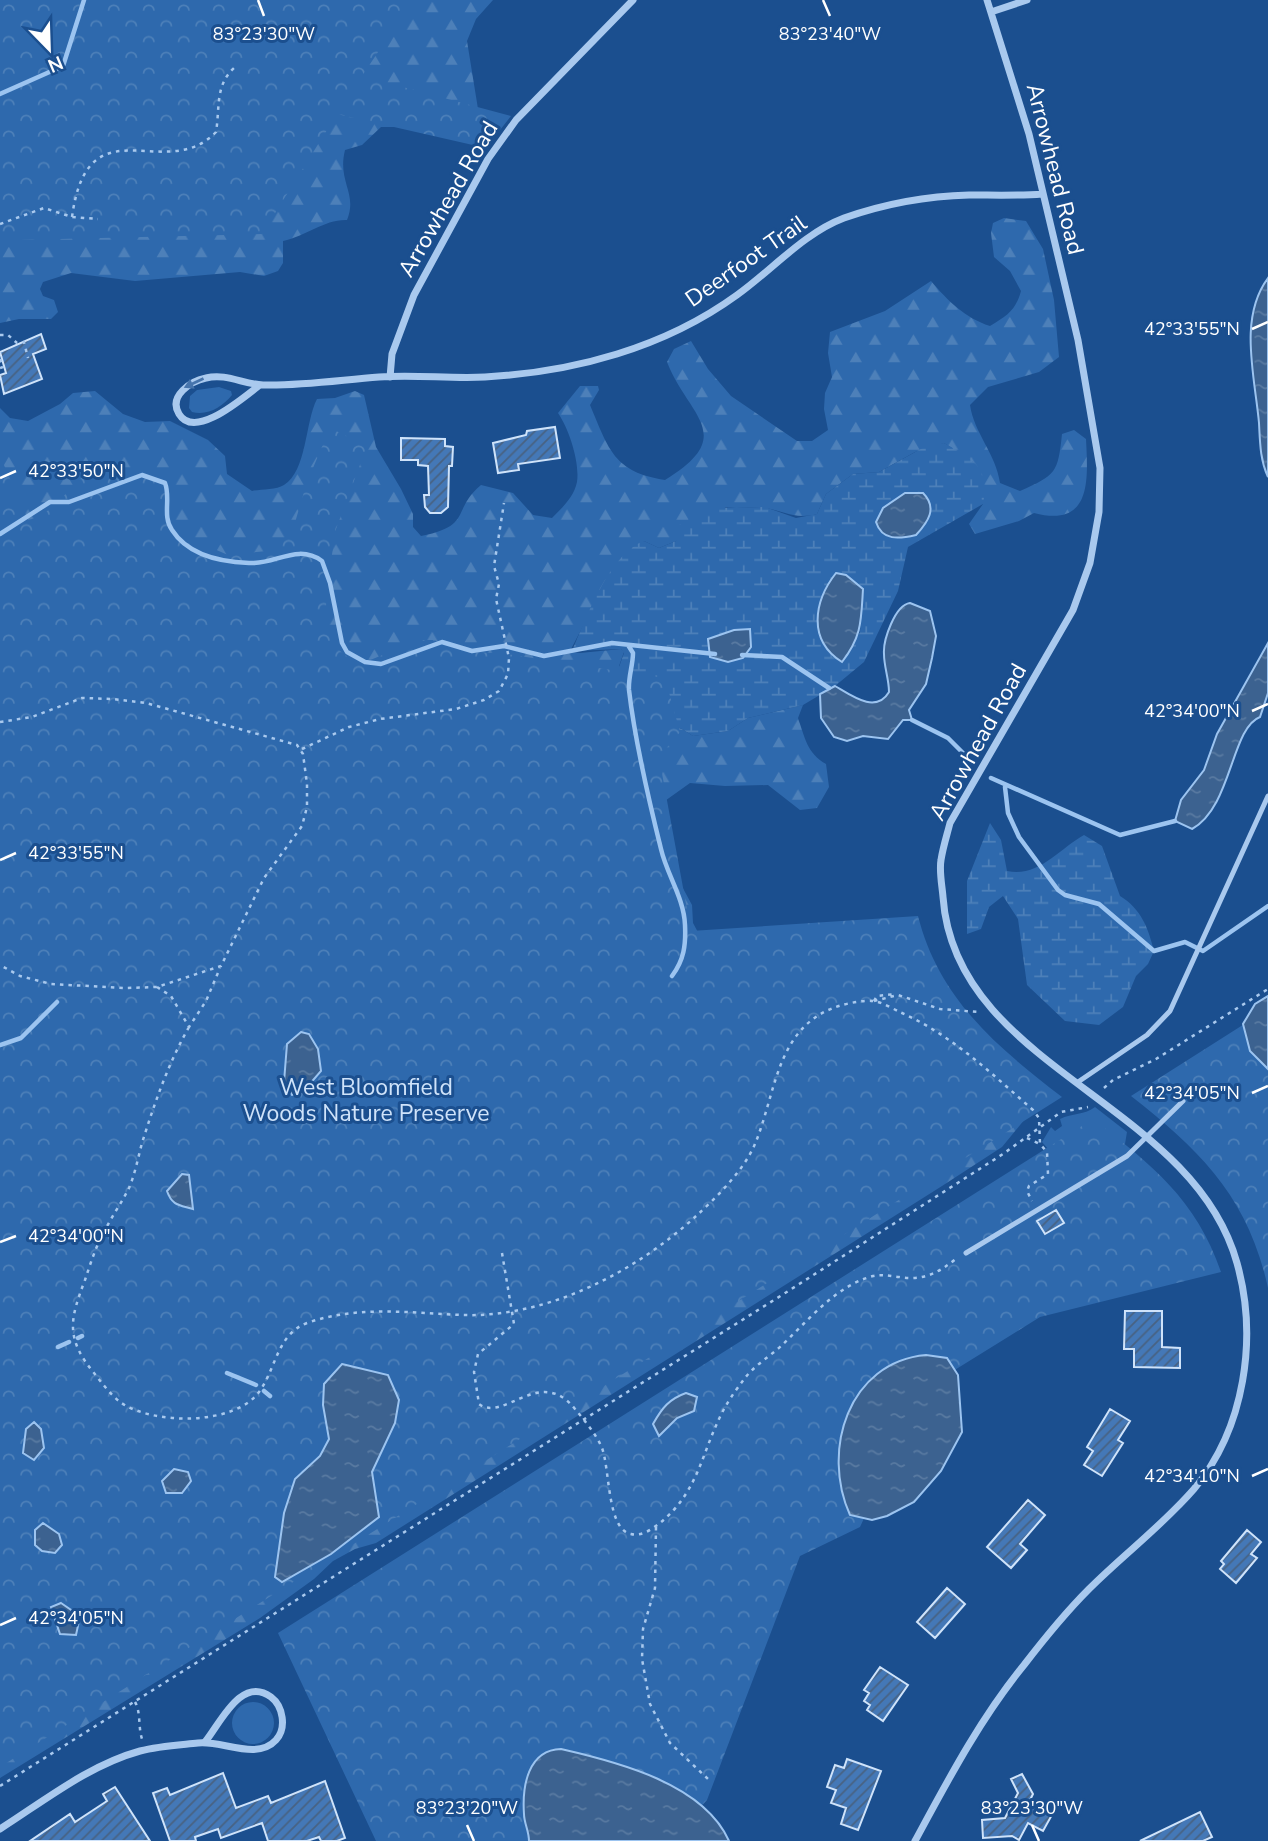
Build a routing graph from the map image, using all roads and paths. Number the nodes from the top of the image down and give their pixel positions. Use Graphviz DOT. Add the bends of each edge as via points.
graph roads {
  1 [pos="633,0"];
  2 [pos="987,0"];
  3 [pos="1027,0"];
  4 [pos="991,12"];
  5 [pos="234,68"];
  6 [pos="1042,194"];
  7 [pos="72,217"];
  8 [pos="98,219"];
  9 [pos="0,223"];
  10 [pos="0,335"];
  11 [pos="28,358"];
  12 [pos="0,359"];
  13 [pos="0,368"];
  14 [pos="390,377"];
  15 [pos="260,385"];
  16 [pos="504,503"];
  17 [pos="0,722"];
  18 [pos="302,749"];
  19 [pos="1268,796"];
  20 [pos="0,965"];
  21 [pos="221,966"];
  22 [pos="157,987"];
  23 [pos="1268,989"];
  24 [pos="874,1001"];
  25 [pos="989,1007"];
  26 [pos="189,1027"];
  27 [pos="1078,1082"];
  28 [pos="1104,1088"];
  29 [pos="1183,1101"];
  30 [pos="1091,1105"];
  31 [pos="1040,1126"];
  32 [pos="1147,1136"];
  33 [pos="1026,1138"];
  34 [pos="1040,1144"];
  35 [pos="1030,1214"];
  36 [pos="502,1253"];
  37 [pos="966,1253"];
  38 [pos="512,1310"];
  39 [pos="584,1420"];
  40 [pos="656,1527"];
  41 [pos="135,1702"];
  42 [pos="205,1742"];
  43 [pos="145,1750"];
  44 [pos="708,1779"];
  45 [pos="0,1786"];
  46 [pos="0,1829"];
  47 [pos="915,1841"];
  1 -- 14 [label="street, Arrowhead Road" via="524,111 488,159 414,295 392,354"];
  2 -- 4 [label="street, Arrowhead Road"];
  3 -- 4 [label="street"];
  4 -- 6 [label="street, Arrowhead Road" via="1029,134"];
  5 -- 7 [label="path" via="224,77 219,94 216,132 204,144 161,151 116,150 97,158 80,183"];
  6 -- 14 [label="street, Deerfoot Trail" via="922,199 841,219 708,315 670,335 607,357 522,374"];
  6 -- 25 [label="street, Arrowhead Road" via="1093,414 1100,468 1099,512 1090,563 1073,610 950,823 940,862 944,910 956,951"];
  7 -- 8 [label="path"];
  7 -- 9 [label="path" via="44,208"];
  10 -- 11 [label="path" via="24,342"];
  12 -- 13 [label="path"];
  14 -- 15 [label="street, Deerfoot Trail"];
  15 -- 15 [label="street, Deerfoot Trail, one-way" via="220,376 205,378 184,387 177,400 178,413 196,422 215,417"];
  16 -- 18 [label="path" via="494,566 509,659 508,674 499,691 456,709 348,727"];
  17 -- 18 [label="path" via="32,717 82,698 113,699 146,703"];
  18 -- 21 [label="path" via="307,784 302,826 264,878"];
  19 -- 27 [label="lane" via="1170,1011 1147,1035"];
  20 -- 22 [label="path" via="51,984"];
  21 -- 22 [label="path"];
  21 -- 26 [label="path"];
  22 -- 26 [label="path" via="171,996"];
  23 -- 28 [label="path"];
  24 -- 25 [label="path" via="898,995 960,1013"];
  24 -- 31 [label="path" via="940,1031 1033,1110"];
  24 -- 38 [label="path" via="841,1006 808,1021 794,1037 755,1144 745,1162 695,1217 646,1256 598,1285"];
  25 -- 27 [label="street, Arrowhead Road"];
  26 -- 38 [label="path" via="169,1063 130,1186 101,1237 71,1323 80,1356 114,1397 159,1418 222,1412 256,1395 282,1345 301,1325 351,1311 468,1316"];
  27 -- 32 [label="street, Arrowhead Road"];
  29 -- 32 [label="lane"];
  30 -- 31 [label="path" via="1068,1109"];
  31 -- 33 [label="path"];
  31 -- 34 [label="path"];
  32 -- 35 [label="lane" via="1127,1156"];
  32 -- 47 [label="street, Arrowhead Road" via="1172,1157 1210,1203 1238,1264 1247,1307 1248,1347 1224,1444 1196,1486 1166,1519 1089,1589 1023,1665 960,1757"];
  33 -- 34 [label="path"];
  33 -- 39 [label="path"];
  34 -- 35 [label="path" via="1047,1152 1048,1174 1027,1191 1033,1207"];
  35 -- 37 [label="lane"];
  36 -- 38 [label="path"];
  37 -- 40 [label="path" via="925,1278 869,1277 821,1308 746,1377 724,1409 695,1483"];
  38 -- 39 [label="path" via="514,1324 482,1350 475,1363 481,1407 530,1392 553,1392 570,1402"];
  39 -- 40 [label="path" via="607,1464 618,1526 630,1535"];
  39 -- 41 [label="path"];
  40 -- 44 [label="path" via="655,1588 642,1639 650,1704 670,1743"];
  41 -- 43 [label="path"];
  41 -- 45 [label="path"];
  42 -- 42 [label="street" via="262,1748 276,1740 281,1709 258,1691 245,1694 232,1703"];
  42 -- 43 [label="street"];
  43 -- 46 [label="street" via="107,1763"];
}
